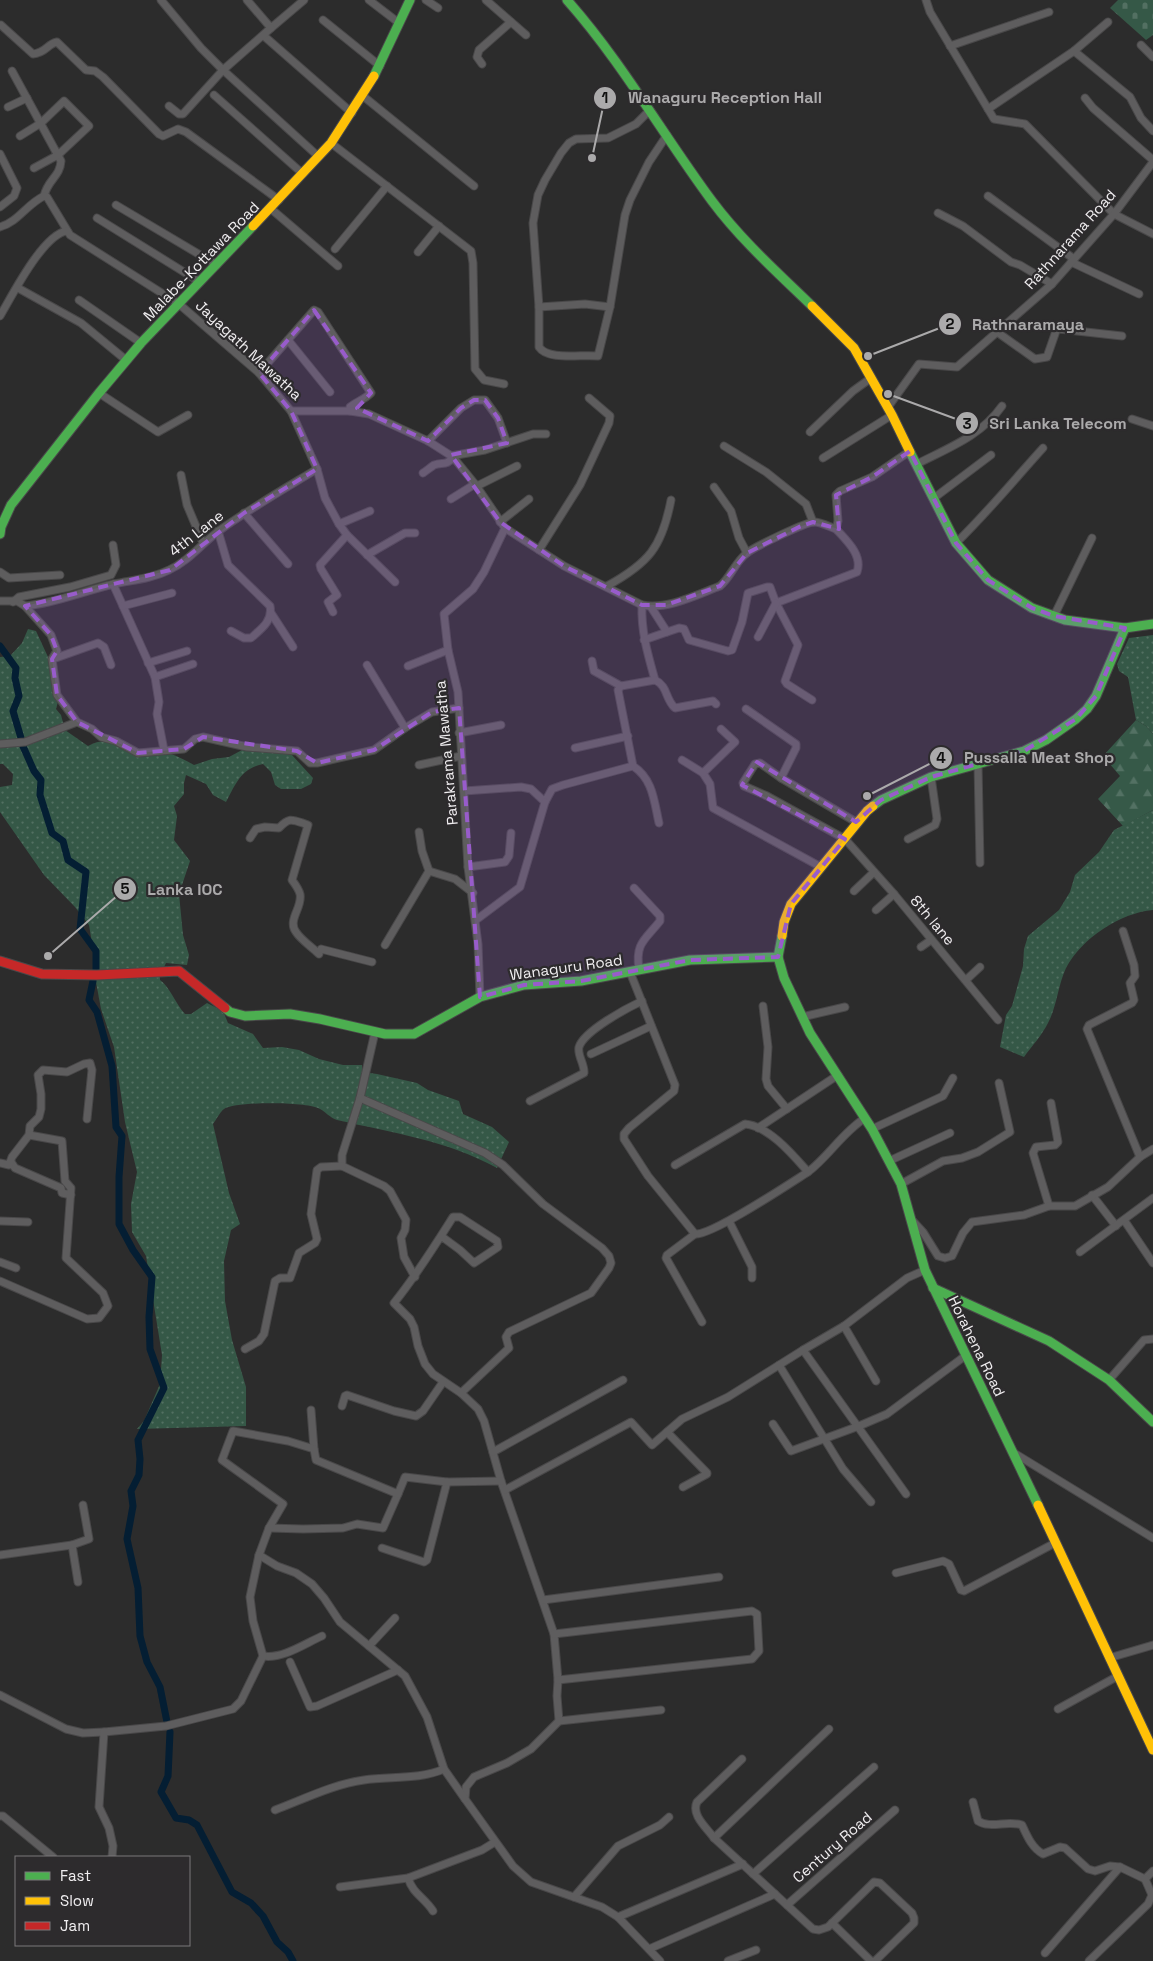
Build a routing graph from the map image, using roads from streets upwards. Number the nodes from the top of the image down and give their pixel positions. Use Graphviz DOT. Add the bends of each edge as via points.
graph roads {
  1 [pos="161,0"];
  2 [pos="246,0"];
  3 [pos="304,0"];
  4 [pos="369,0"];
  5 [pos="410,0"];
  6 [pos="426,0"];
  7 [pos="486,0"];
  8 [pos="567,0"];
  9 [pos="926,0"];
  10 [pos="438,8"];
  11 [pos="1049,12"];
  12 [pos="323,20"];
  13 [pos="511,22"];
  14 [pos="1108,22"];
  15 [pos="399,23"];
  16 [pos="1,26"];
  17 [pos="271,28"];
  18 [pos="526,35"];
  19 [pos="264,36"];
  20 [pos="1141,45"];
  21 [pos="950,46"];
  22 [pos="1074,51"];
  23 [pos="1153,57"];
  24 [pos="482,64"];
  25 [pos="380,66"];
  26 [pos="223,70"];
  27 [pos="12,71"];
  28 [pos="214,95"];
  29 [pos="363,96"];
  30 [pos="27,98"];
  31 [pos="1085,98"];
  32 [pos="169,106"];
  33 [pos="8,107"];
  34 [pos="988,109"];
  35 [pos="650,110"];
  36 [pos="352,113"];
  37 [pos="40,123"];
  38 [pos="1153,131"];
  39 [pos="667,135"];
  40 [pos="20,136"];
  41 [pos="331,143"];
  42 [pos="0,154"];
  43 [pos="58,155"];
  44 [pos="319,157"];
  45 [pos="1153,161"];
  46 [pos="34,168"];
  47 [pos="303,174"];
  48 [pos="387,186"];
  49 [pos="474,186"];
  50 [pos="44,196"];
  51 [pos="988,196"];
  52 [pos="279,200"];
  53 [pos="116,205"];
  54 [pos="0,207"];
  55 [pos="270,208"];
  56 [pos="938,213"];
  57 [pos="1114,214"];
  58 [pos="97,218"];
  59 [pos="439,226"];
  60 [pos="0,227"];
  61 [pos="67,231"];
  62 [pos="1153,234"];
  63 [pos="334,249"];
  64 [pos="418,252"];
  65 [pos="1073,260"];
  66 [pos="218,265"];
  67 [pos="338,266"];
  68 [pos="200,282"];
  69 [pos="1052,284"];
  70 [pos="18,288"];
  71 [pos="1139,294"];
  72 [pos="79,300"];
  73 [pos="179,304"];
  74 [pos="539,307"];
  75 [pos="610,308"];
  76 [pos="0,316"];
  77 [pos="997,332"];
  78 [pos="1122,336"];
  79 [pos="288,340"];
  80 [pos="141,343"];
  81 [pos="126,360"];
  82 [pos="259,373"];
  83 [pos="871,378"];
  84 [pos="504,384"];
  85 [pos="330,392"];
  86 [pos="99,393"];
  87 [pos="589,398"];
  88 [pos="1002,406"];
  89 [pos="292,411"];
  90 [pos="350,411"];
  91 [pos="890,411"];
  92 [pos="188,415"];
  93 [pos="1132,419"];
  94 [pos="1153,426"];
  95 [pos="810,432"];
  96 [pos="546,434"];
  97 [pos="428,441"];
  98 [pos="507,443"];
  99 [pos="724,446"];
  100 [pos="1044,448"];
  101 [pos="910,451"];
  102 [pos="991,455"];
  103 [pos="452,457"];
  104 [pos="823,458"];
  105 [pos="917,464"];
  106 [pos="517,466"];
  107 [pos="317,469"];
  108 [pos="423,473"];
  109 [pos="181,475"];
  110 [pos="476,485"];
  111 [pos="714,487"];
  112 [pos="934,498"];
  113 [pos="451,499"];
  114 [pos="529,499"];
  115 [pos="671,500"];
  116 [pos="370,511"];
  117 [pos="244,513"];
  118 [pos="813,522"];
  119 [pos="340,524"];
  120 [pos="503,525"];
  121 [pos="836,528"];
  122 [pos="218,532"];
  123 [pos="414,533"];
  124 [pos="0,534"];
  125 [pos="346,535"];
  126 [pos="1092,538"];
  127 [pos="956,543"];
  128 [pos="203,544"];
  129 [pos="113,545"];
  130 [pos="540,550"];
  131 [pos="747,553"];
  132 [pos="367,555"];
  133 [pos="288,564"];
  134 [pos="0,572"];
  135 [pos="60,575"];
  136 [pos="395,582"];
  137 [pos="113,584"];
  138 [pos="607,586"];
  139 [pos="172,593"];
  140 [pos="0,601"];
  141 [pos="13,602"];
  142 [pos="776,603"];
  143 [pos="642,605"];
  144 [pos="25,606"];
  145 [pos="123,606"];
  146 [pos="651,607"];
  147 [pos="333,612"];
  148 [pos="271,613"];
  149 [pos="1054,616"];
  150 [pos="1153,618"];
  151 [pos="1149,625"];
  152 [pos="1125,628"];
  153 [pos="232,631"];
  154 [pos="667,632"];
  155 [pos="758,637"];
  156 [pos="644,640"];
  157 [pos="293,647"];
  158 [pos="448,650"];
  159 [pos="186,651"];
  160 [pos="52,659"];
  161 [pos="592,661"];
  162 [pos="148,663"];
  163 [pos="193,664"];
  164 [pos="111,665"];
  165 [pos="367,666"];
  166 [pos="408,666"];
  167 [pos="154,677"];
  168 [pos="655,680"];
  169 [pos="621,686"];
  170 [pos="812,700"];
  171 [pos="716,704"];
  172 [pos="459,708"];
  173 [pos="746,709"];
  174 [pos="77,722"];
  175 [pos="501,725"];
  176 [pos="405,728"];
  177 [pos="721,730"];
  178 [pos="459,733"];
  179 [pos="628,736"];
  180 [pos="0,744"];
  181 [pos="576,748"];
  182 [pos="164,750"];
  183 [pos="461,756"];
  184 [pos="682,760"];
  185 [pos="978,764"];
  186 [pos="419,765"];
  187 [pos="633,766"];
  188 [pos="703,773"];
  189 [pos="932,777"];
  190 [pos="781,778"];
  191 [pos="464,791"];
  192 [pos="545,802"];
  193 [pos="856,822"];
  194 [pos="658,823"];
  195 [pos="419,832"];
  196 [pos="511,833"];
  197 [pos="250,838"];
  198 [pos="908,839"];
  199 [pos="845,840"];
  200 [pos="980,863"];
  201 [pos="468,867"];
  202 [pos="821,867"];
  203 [pos="429,871"];
  204 [pos="874,872"];
  205 [pos="634,888"];
  206 [pos="854,891"];
  207 [pos="473,893"];
  208 [pos="894,894"];
  209 [pos="876,910"];
  210 [pos="476,920"];
  211 [pos="1123,931"];
  212 [pos="931,940"];
  213 [pos="385,945"];
  214 [pos="921,947"];
  215 [pos="778,957"];
  216 [pos="0,961"];
  217 [pos="372,962"];
  218 [pos="980,967"];
  219 [pos="639,969"];
  220 [pos="630,972"];
  221 [pos="966,980"];
  222 [pos="480,997"];
  223 [pos="642,1001"];
  224 [pos="763,1006"];
  225 [pos="845,1007"];
  226 [pos="802,1017"];
  227 [pos="998,1020"];
  228 [pos="651,1026"];
  229 [pos="375,1032"];
  230 [pos="591,1054"];
  231 [pos="838,1075"];
  232 [pos="953,1078"];
  233 [pos="999,1083"];
  234 [pos="360,1098"];
  235 [pos="530,1101"];
  236 [pos="1051,1103"];
  237 [pos="787,1109"];
  238 [pos="87,1118"];
  239 [pos="865,1118"];
  240 [pos="758,1128"];
  241 [pos="872,1130"];
  242 [pos="950,1133"];
  243 [pos="29,1135"];
  244 [pos="1153,1149"];
  245 [pos="1140,1158"];
  246 [pos="889,1161"];
  247 [pos="11,1162"];
  248 [pos="0,1163"];
  249 [pos="675,1165"];
  250 [pos="342,1166"];
  251 [pos="808,1172"];
  252 [pos="901,1184"];
  253 [pos="71,1195"];
  254 [pos="1092,1195"];
  255 [pos="1153,1198"];
  256 [pos="1049,1206"];
  257 [pos="910,1218"];
  258 [pos="1124,1220"];
  259 [pos="0,1221"];
  260 [pos="729,1221"];
  261 [pos="28,1222"];
  262 [pos="1116,1226"];
  263 [pos="695,1234"];
  264 [pos="441,1236"];
  265 [pos="1080,1252"];
  266 [pos="0,1262"];
  267 [pos="1153,1264"];
  268 [pos="16,1268"];
  269 [pos="925,1270"];
  270 [pos="415,1277"];
  271 [pos="752,1278"];
  272 [pos="0,1281"];
  273 [pos="933,1288"];
  274 [pos="702,1322"];
  275 [pos="844,1326"];
  276 [pos="1153,1339"];
  277 [pos="245,1349"];
  278 [pos="803,1350"];
  279 [pos="965,1356"];
  280 [pos="779,1365"];
  281 [pos="623,1380"];
  282 [pos="1109,1380"];
  283 [pos="876,1381"];
  284 [pos="443,1382"];
  285 [pos="461,1394"];
  286 [pos="342,1406"];
  287 [pos="311,1410"];
  288 [pos="1153,1422"];
  289 [pos="773,1424"];
  290 [pos="859,1426"];
  291 [pos="667,1432"];
  292 [pos="825,1438"];
  293 [pos="314,1449"];
  294 [pos="493,1452"];
  295 [pos="1014,1453"];
  296 [pos="501,1481"];
  297 [pos="446,1482"];
  298 [pos="683,1487"];
  299 [pos="505,1490"];
  300 [pos="398,1494"];
  301 [pos="906,1494"];
  302 [pos="871,1502"];
  303 [pos="83,1505"];
  304 [pos="269,1528"];
  305 [pos="1153,1538"];
  306 [pos="1055,1544"];
  307 [pos="72,1545"];
  308 [pos="382,1548"];
  309 [pos="0,1555"];
  310 [pos="259,1555"];
  311 [pos="896,1573"];
  312 [pos="719,1577"];
  313 [pos="78,1582"];
  314 [pos="543,1600"];
  315 [pos="395,1618"];
  316 [pos="554,1634"];
  317 [pos="322,1636"];
  318 [pos="1153,1645"];
  319 [pos="369,1646"];
  320 [pos="263,1656"];
  321 [pos="1109,1658"];
  322 [pos="290,1662"];
  323 [pos="398,1670"];
  324 [pos="1118,1676"];
  325 [pos="558,1680"];
  326 [pos="0,1695"];
  327 [pos="1058,1709"];
  328 [pos="660,1710"];
  329 [pos="559,1721"];
  330 [pos="829,1729"];
  331 [pos="104,1732"];
  332 [pos="1153,1750"];
  333 [pos="742,1759"];
  334 [pos="874,1767"];
  335 [pos="444,1769"];
  336 [pos="466,1799"];
  337 [pos="973,1802"];
  338 [pos="275,1810"];
  339 [pos="894,1810"];
  340 [pos="0,1816"];
  341 [pos="669,1818"];
  342 [pos="714,1838"];
  343 [pos="495,1842"];
  344 [pos="52,1856"];
  345 [pos="112,1856"];
  346 [pos="743,1864"];
  347 [pos="1120,1867"];
  348 [pos="1153,1872"];
  349 [pos="753,1874"];
  350 [pos="408,1878"];
  351 [pos="1145,1879"];
  352 [pos="340,1887"];
  353 [pos="775,1894"];
  354 [pos="574,1897"];
  355 [pos="787,1905"];
  356 [pos="433,1911"];
  357 [pos="618,1917"];
  358 [pos="832,1923"];
  359 [pos="649,1949"];
  360 [pos="756,1950"];
  361 [pos="1045,1953"];
  362 [pos="660,1961"];
  363 [pos="728,1961"];
  364 [pos="873,1961"];
  365 [pos="1089,1961"];
  1 -- 26 [label="street"];
  2 -- 17 [label="street"];
  3 -- 17 [label="street"];
  4 -- 15 [label="street"];
  5 -- 15 [label="street, Malabe-Kottawa Road"];
  6 -- 10 [label="street"];
  7 -- 13 [label="street"];
  8 -- 35 [label="street"];
  9 -- 21 [label="street"];
  11 -- 21 [label="street"];
  12 -- 25 [label="street"];
  13 -- 18 [label="street"];
  13 -- 24 [label="street" via="479,50 477,57"];
  14 -- 22 [label="street"];
  15 -- 25 [label="street, Malabe-Kottawa Road"];
  16 -- 52 [label="street" via="33,54 41,53 57,42 86,70 95,71 103,77 159,134 162,136 178,129 186,132"];
  17 -- 19 [label="street"];
  19 -- 26 [label="street"];
  19 -- 36 [label="street"];
  20 -- 23 [label="street"];
  21 -- 34 [label="street"];
  22 -- 34 [label="street"];
  22 -- 38 [label="street" via="1130,97 1140,118"];
  25 -- 29 [label="street, Malabe-Kottawa Road"];
  26 -- 32 [label="street" via="183,114"];
  26 -- 44 [label="street"];
  27 -- 30 [label="street"];
  28 -- 47 [label="street"];
  29 -- 36 [label="street, Malabe-Kottawa Road"];
  29 -- 49 [label="street"];
  30 -- 33 [label="street"];
  30 -- 37 [label="street"];
  31 -- 45 [label="street"];
  34 -- 57 [label="street" via="994,119 1025,124"];
  35 -- 39 [label="street"];
  35 -- 74 [label="street" via="636,124 608,138 576,139 569,143 544,180 533,222"];
  36 -- 41 [label="street, Malabe-Kottawa Road"];
  37 -- 40 [label="street"];
  37 -- 43 [label="street"];
  37 -- 43 [label="street" via="64,101 89,126"];
  39 -- 75 [label="street" via="630,200"];
  39 -- 83 [label="street" via="713,202 758,253 846,339"];
  41 -- 44 [label="street, Malabe-Kottawa Road"];
  41 -- 48 [label="street"];
  42 -- 54 [label="street" via="17,188 14,196"];
  43 -- 46 [label="street"];
  43 -- 50 [label="street" via="60,170 46,186"];
  44 -- 47 [label="street, Malabe-Kottawa Road"];
  45 -- 57 [label="street, Rathnarama Road"];
  47 -- 52 [label="street, Malabe-Kottawa Road"];
  48 -- 59 [label="street"];
  48 -- 63 [label="street"];
  50 -- 60 [label="street" via="10,224"];
  50 -- 61 [label="street"];
  51 -- 65 [label="street"];
  52 -- 55 [label="street, Malabe-Kottawa Road"];
  53 -- 66 [label="street"];
  55 -- 66 [label="street, Malabe-Kottawa Road"];
  55 -- 67 [label="street"];
  56 -- 69 [label="street" via="963,226 1011,262"];
  57 -- 62 [label="street"];
  57 -- 65 [label="street, Rathnarama Road"];
  58 -- 68 [label="street"];
  59 -- 64 [label="street"];
  59 -- 84 [label="street" via="471,251 475,369 484,380"];
  61 -- 70 [label="street" via="41,250"];
  61 -- 73 [label="street, Jayagath Mawatha"];
  65 -- 69 [label="street, Rathnarama Road"];
  65 -- 71 [label="street"];
  66 -- 68 [label="street, Malabe-Kottawa Road"];
  68 -- 73 [label="street, Malabe-Kottawa Road"];
  69 -- 77 [label="street, Rathnarama Road"];
  70 -- 76 [label="street"];
  70 -- 81 [label="street" via="81,323"];
  72 -- 80 [label="street"];
  73 -- 80 [label="street, Malabe-Kottawa Road"];
  73 -- 82 [label="street, Jayagath Mawatha"];
  74 -- 75 [label="street" via="585,304"];
  74 -- 75 [label="street" via="540,348 551,356 598,356"];
  77 -- 78 [label="street" via="1035,359 1047,357 1059,329"];
  77 -- 91 [label="street, Rathnarama Road" via="957,367 918,364"];
  79 -- 82 [label="street"];
  79 -- 85 [label="street"];
  79 -- 90 [label="street" via="314,310 318,312 371,393 350,407"];
  80 -- 81 [label="street, Malabe-Kottawa Road"];
  81 -- 86 [label="street, Malabe-Kottawa Road"];
  82 -- 89 [label="street, Jayagath Mawatha"];
  83 -- 91 [label="street"];
  83 -- 95 [label="street"];
  86 -- 92 [label="street" via="158,432"];
  86 -- 124 [label="street, Malabe-Kottawa Road" via="11,505"];
  87 -- 130 [label="street" via="610,416 609,423 580,485"];
  88 -- 105 [label="street" via="992,420 972,436"];
  89 -- 90 [label="street, Jayagath Mawatha"];
  89 -- 107 [label="street"];
  90 -- 97 [label="street, Jayagath Mawatha" via="369,414"];
  91 -- 101 [label="street"];
  91 -- 104 [label="street"];
  93 -- 94 [label="street"];
  96 -- 98 [label="street" via="533,434"];
  97 -- 98 [label="street" via="461,408 474,400 485,400 498,418"];
  97 -- 103 [label="street, Jayagath Mawatha"];
  98 -- 103 [label="street"];
  99 -- 118 [label="street" via="766,472 806,504"];
  100 -- 127 [label="street"];
  101 -- 105 [label="street"];
  101 -- 121 [label="street" via="872,477 840,490 836,495"];
  102 -- 112 [label="street"];
  103 -- 108 [label="street" via="444,465 435,465"];
  103 -- 110 [label="street, Jayagath Mawatha"];
  105 -- 112 [label="street"];
  106 -- 110 [label="street"];
  107 -- 117 [label="street, 4th Lane"];
  107 -- 119 [label="street" via="325,498"];
  109 -- 128 [label="street" via="187,505"];
  110 -- 113 [label="street"];
  110 -- 120 [label="street, Jayagath Mawatha"];
  111 -- 131 [label="street" via="731,511"];
  112 -- 127 [label="street"];
  114 -- 120 [label="street"];
  115 -- 138 [label="street" via="659,542 645,560"];
  116 -- 119 [label="street"];
  117 -- 122 [label="street, 4th Lane"];
  117 -- 133 [label="street"];
  118 -- 121 [label="street"];
  118 -- 131 [label="street, Jayagath Mawatha"];
  119 -- 125 [label="street"];
  120 -- 130 [label="street, Jayagath Mawatha"];
  120 -- 158 [label="street, Parakrama Mawatha" via="484,572 473,589 444,614"];
  121 -- 142 [label="street" via="856,554 859,565 856,572"];
  122 -- 128 [label="street, 4th Lane"];
  122 -- 148 [label="street" via="228,565 270,606"];
  123 -- 132 [label="street" via="405,533"];
  125 -- 132 [label="street"];
  125 -- 147 [label="street" via="320,565 337,595 328,602"];
  126 -- 149 [label="street"];
  127 -- 149 [label="street" via="988,580 1032,608"];
  128 -- 137 [label="street, 4th Lane" via="192,556 170,570 152,577"];
  129 -- 141 [label="street" via="116,565 111,575 19,597"];
  130 -- 138 [label="street, Jayagath Mawatha" via="564,566"];
  131 -- 146 [label="street, Jayagath Mawatha" via="720,586"];
  132 -- 136 [label="street"];
  134 -- 135 [label="street" via="9,578"];
  137 -- 144 [label="street, 4th Lane" via="46,604"];
  137 -- 145 [label="street"];
  138 -- 143 [label="street, Jayagath Mawatha"];
  139 -- 145 [label="street"];
  140 -- 141 [label="street"];
  141 -- 144 [label="street"];
  142 -- 154 [label="street" via="770,588 748,592 742,622 732,650 728,652 689,640 684,629"];
  142 -- 155 [label="street"];
  142 -- 170 [label="street" via="798,645 787,684"];
  143 -- 146 [label="street, Jayagath Mawatha"];
  143 -- 156 [label="street"];
  144 -- 160 [label="street" via="51,635 58,651"];
  145 -- 162 [label="street"];
  146 -- 154 [label="street"];
  148 -- 153 [label="street" via="269,620 251,638"];
  148 -- 157 [label="street"];
  149 -- 152 [label="street"];
  150 -- 151 [label="street"];
  151 -- 152 [label="street"];
  152 -- 185 [label="street" via="1096,696 1087,709 1046,740 1024,751"];
  154 -- 156 [label="street"];
  156 -- 168 [label="street"];
  158 -- 166 [label="street"];
  158 -- 172 [label="street, Parakrama Mawatha"];
  159 -- 162 [label="street"];
  160 -- 164 [label="street" via="98,643 104,647"];
  160 -- 174 [label="street" via="57,695"];
  161 -- 169 [label="street" via="594,671"];
  162 -- 167 [label="street"];
  163 -- 167 [label="street"];
  165 -- 176 [label="street"];
  167 -- 182 [label="street"];
  168 -- 169 [label="street"];
  168 -- 171 [label="street" via="664,685 675,708 713,701"];
  169 -- 179 [label="street" via="618,690"];
  172 -- 176 [label="street" via="432,712"];
  172 -- 178 [label="street, Parakrama Mawatha"];
  173 -- 190 [label="street" via="796,744"];
  174 -- 180 [label="street" via="25,742"];
  174 -- 182 [label="street" via="138,753"];
  175 -- 178 [label="street"];
  176 -- 182 [label="street" via="374,750 317,763 310,763 297,751 247,747 203,737 195,739 184,749"];
  177 -- 188 [label="street" via="735,742"];
  178 -- 183 [label="street, Parakrama Mawatha"];
  179 -- 181 [label="street"];
  179 -- 187 [label="street"];
  183 -- 186 [label="street"];
  183 -- 191 [label="street, Parakrama Mawatha"];
  184 -- 188 [label="street"];
  185 -- 189 [label="street"];
  185 -- 200 [label="street"];
  187 -- 192 [label="street" via="552,789"];
  187 -- 194 [label="street" via="649,782"];
  188 -- 202 [label="street" via="710,784 713,808"];
  189 -- 193 [label="street" via="881,800"];
  189 -- 198 [label="street" via="937,819 935,824"];
  190 -- 193 [label="street"];
  190 -- 199 [label="street, 8th lane" via="760,763 756,764 744,786"];
  191 -- 192 [label="street" via="521,787 531,789"];
  191 -- 201 [label="street, Parakrama Mawatha"];
  192 -- 210 [label="street" via="520,886"];
  193 -- 199 [label="street"];
  195 -- 203 [label="street"];
  196 -- 201 [label="street" via="509,856 505,862"];
  197 -- 217 [label="street" via="256,829 279,828 290,819 308,825 292,880 300,894 293,926 320,952"];
  199 -- 202 [label="street"];
  199 -- 204 [label="street, 8th lane"];
  201 -- 207 [label="street, Parakrama Mawatha"];
  202 -- 215 [label="street" via="791,904 784,922"];
  203 -- 207 [label="street" via="455,879"];
  203 -- 213 [label="street"];
  204 -- 206 [label="street"];
  204 -- 208 [label="street, 8th lane"];
  205 -- 219 [label="street" via="660,916 660,921 639,946"];
  207 -- 210 [label="street, Parakrama Mawatha"];
  208 -- 209 [label="street"];
  208 -- 212 [label="street, 8th lane"];
  210 -- 222 [label="street, Parakrama Mawatha"];
  211 -- 245 [label="street" via="1134,965 1135,976 1130,982 1134,1000 1087,1029"];
  212 -- 214 [label="street"];
  212 -- 221 [label="street, 8th lane"];
  215 -- 219 [label="street, Wanaguru Road" via="690,960"];
  215 -- 226 [label="street, Horahena Road"];
  216 -- 229 [label="street, Wanaguru Road" via="42,974 179,971 236,1015 288,1013"];
  218 -- 221 [label="street"];
  219 -- 220 [label="street, Wanaguru Road"];
  220 -- 222 [label="street, Wanaguru Road" via="581,981 524,985"];
  220 -- 223 [label="street"];
  221 -- 227 [label="street, 8th lane"];
  222 -- 229 [label="street, Wanaguru Road" via="414,1034"];
  223 -- 228 [label="street"];
  223 -- 235 [label="street" via="619,1012 581,1043 579,1052 585,1069 580,1077"];
  224 -- 237 [label="street" via="768,1047 766,1079"];
  225 -- 226 [label="street"];
  226 -- 231 [label="street, Horahena Road"];
  228 -- 230 [label="street"];
  228 -- 263 [label="street" via="675,1085 674,1091 629,1128 624,1139 648,1176"];
  229 -- 234 [label="street"];
  231 -- 237 [label="street"];
  231 -- 239 [label="street, Horahena Road"];
  232 -- 241 [label="street" via="944,1096"];
  233 -- 252 [label="street" via="1010,1132 978,1152 944,1161"];
  234 -- 250 [label="street" via="342,1154"];
  234 -- 285 [label="street" via="485,1153 609,1256 609,1268 591,1293 509,1332 506,1337 509,1348"];
  236 -- 256 [label="street" via="1058,1142 1036,1147 1032,1153"];
  237 -- 240 [label="street"];
  238 -- 243 [label="street" via="90,1063 67,1072 43,1070 38,1075 41,1109 30,1126"];
  239 -- 241 [label="street, Horahena Road"];
  239 -- 251 [label="street" via="851,1127"];
  240 -- 249 [label="street" via="745,1124"];
  240 -- 251 [label="street" via="780,1140"];
  241 -- 246 [label="street, Horahena Road"];
  242 -- 246 [label="street"];
  243 -- 247 [label="street"];
  243 -- 253 [label="street" via="62,1141 65,1180 71,1188"];
  244 -- 245 [label="street"];
  245 -- 254 [label="street" via="1108,1187"];
  246 -- 252 [label="street, Horahena Road"];
  247 -- 248 [label="street" via="9,1165"];
  247 -- 253 [label="street" via="15,1168"];
  250 -- 270 [label="street" via="390,1191 406,1220 401,1238 404,1257"];
  250 -- 277 [label="street" via="317,1170 311,1214 315,1243 299,1253 290,1278 276,1281 264,1334"];
  251 -- 260 [label="street"];
  252 -- 257 [label="street, Horahena Road"];
  253 -- 272 [label="street" via="66,1258 103,1293 108,1306 99,1318 87,1319"];
  254 -- 256 [label="street" via="1075,1206"];
  254 -- 262 [label="street"];
  255 -- 258 [label="street"];
  256 -- 257 [label="street" via="1024,1215 972,1222 952,1256 945,1258 938,1256"];
  257 -- 269 [label="street, Horahena Road"];
  258 -- 262 [label="street"];
  258 -- 267 [label="street"];
  259 -- 261 [label="street"];
  260 -- 263 [label="street"];
  260 -- 271 [label="street" via="752,1267"];
  262 -- 265 [label="street"];
  263 -- 274 [label="street" via="666,1258"];
  264 -- 264 [label="street" via="453,1217 460,1217 497,1241 498,1248 474,1263"];
  264 -- 270 [label="street"];
  266 -- 268 [label="street"];
  269 -- 273 [label="street, Horahena Road"];
  269 -- 275 [label="street" via="907,1278"];
  270 -- 284 [label="street" via="394,1304 414,1326 425,1364"];
  273 -- 279 [label="street, Horahena Road"];
  273 -- 282 [label="street" via="1049,1341"];
  275 -- 278 [label="street"];
  275 -- 283 [label="street"];
  276 -- 282 [label="street" via="1144,1340"];
  278 -- 280 [label="street"];
  278 -- 290 [label="street"];
  279 -- 290 [label="street" via="887,1414"];
  279 -- 295 [label="street, Horahena Road"];
  280 -- 291 [label="street" via="728,1397 682,1419"];
  280 -- 292 [label="street"];
  281 -- 294 [label="street"];
  282 -- 288 [label="street"];
  284 -- 285 [label="street"];
  284 -- 286 [label="street" via="416,1416 347,1395"];
  285 -- 294 [label="street" via="478,1409"];
  287 -- 293 [label="street"];
  289 -- 292 [label="street" via="791,1450"];
  290 -- 292 [label="street"];
  290 -- 301 [label="street"];
  291 -- 298 [label="street" via="707,1472"];
  291 -- 299 [label="street" via="652,1445 631,1422"];
  292 -- 302 [label="street" via="843,1469"];
  293 -- 300 [label="street" via="316,1460"];
  293 -- 304 [label="street" via="233,1431 222,1460 283,1504"];
  294 -- 296 [label="street"];
  295 -- 305 [label="street"];
  295 -- 306 [label="street, Horahena Road"];
  296 -- 297 [label="street"];
  296 -- 299 [label="street"];
  297 -- 300 [label="street" via="405,1477"];
  297 -- 308 [label="street" via="427,1560 424,1562"];
  299 -- 314 [label="street"];
  300 -- 304 [label="street" via="383,1528 357,1524 343,1528"];
  303 -- 307 [label="street" via="90,1539"];
  304 -- 310 [label="street"];
  306 -- 311 [label="street" via="964,1591 949,1564 943,1561"];
  306 -- 321 [label="street, Horahena Road"];
  307 -- 309 [label="street"];
  307 -- 313 [label="street"];
  310 -- 319 [label="street" via="312,1584 340,1622"];
  310 -- 320 [label="street" via="250,1598 252,1620"];
  312 -- 314 [label="street"];
  314 -- 316 [label="street"];
  315 -- 319 [label="street"];
  316 -- 325 [label="street"];
  316 -- 325 [label="street" via="756,1614 759,1651 752,1659"];
  317 -- 320 [label="street" via="280,1655"];
  318 -- 321 [label="street"];
  319 -- 323 [label="street"];
  320 -- 331 [label="street" via="241,1701 233,1709 166,1726"];
  321 -- 324 [label="street, Horahena Road"];
  322 -- 323 [label="street" via="310,1707"];
  323 -- 335 [label="street" via="405,1676 428,1718"];
  324 -- 327 [label="street"];
  324 -- 332 [label="street, Horahena Road"];
  325 -- 329 [label="street"];
  326 -- 331 [label="street" via="66,1729 83,1733"];
  328 -- 329 [label="street"];
  329 -- 336 [label="street" via="531,1749 474,1778 466,1787"];
  330 -- 342 [label="street"];
  331 -- 345 [label="street" via="99,1807 114,1846"];
  333 -- 342 [label="street" via="695,1807 695,1813"];
  334 -- 349 [label="street"];
  335 -- 336 [label="street"];
  335 -- 338 [label="street" via="432,1775 363,1780"];
  336 -- 343 [label="street"];
  337 -- 347 [label="street" via="978,1821 983,1825 1014,1822 1022,1825 1037,1851 1043,1854 1060,1847 1095,1872 1110,1866"];
  339 -- 355 [label="street, Century Road"];
  340 -- 344 [label="street"];
  341 -- 354 [label="street" via="618,1846"];
  342 -- 346 [label="street"];
  343 -- 350 [label="street"];
  343 -- 354 [label="street" via="513,1866 531,1882"];
  346 -- 349 [label="street"];
  346 -- 357 [label="street"];
  347 -- 351 [label="street"];
  347 -- 361 [label="street"];
  348 -- 351 [label="street"];
  349 -- 353 [label="street"];
  350 -- 352 [label="street"];
  350 -- 356 [label="street" via="411,1888"];
  351 -- 365 [label="street" via="1152,1895 1148,1904"];
  353 -- 355 [label="street"];
  353 -- 359 [label="street"];
  354 -- 357 [label="street"];
  355 -- 358 [label="street" via="813,1929 828,1928"];
  357 -- 359 [label="street"];
  358 -- 364 [label="street"];
  358 -- 364 [label="street" via="874,1882 880,1883 912,1912 914,1923"];
  359 -- 362 [label="street"];
  360 -- 363 [label="street"];
}
